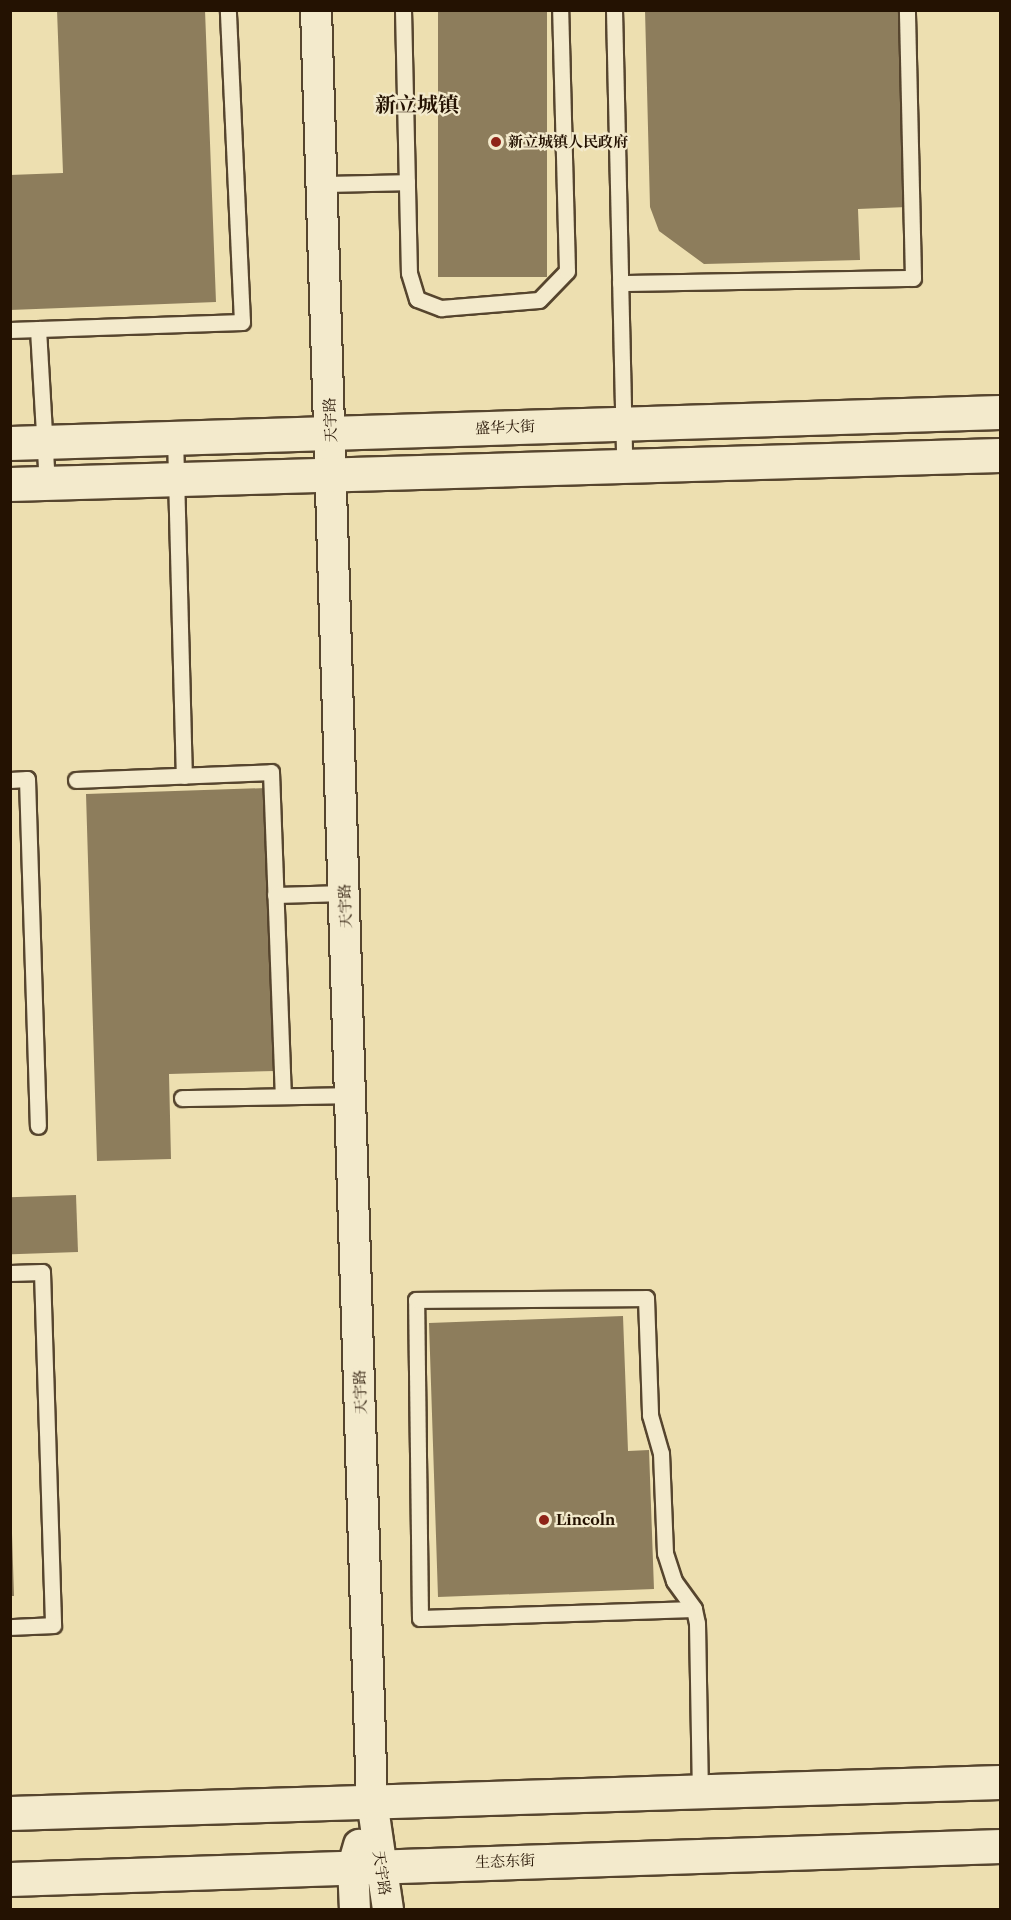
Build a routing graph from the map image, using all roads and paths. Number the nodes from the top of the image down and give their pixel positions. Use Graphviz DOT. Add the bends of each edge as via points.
graph roads {
  1 [pos="228,10"];
  2 [pos="316,10"];
  3 [pos="403,10"];
  4 [pos="560,10"];
  5 [pos="614,10"];
  6 [pos="907,10"];
  7 [pos="407,182"];
  8 [pos="322,184"];
  9 [pos="620,283"];
  10 [pos="38,329"];
  11 [pos="10,330"];
  12 [pos="1000,412"];
  13 [pos="623,424"];
  14 [pos="330,433"];
  15 [pos="175,437"];
  16 [pos="44,442"];
  17 [pos="10,443"];
  18 [pos="1000,455"];
  19 [pos="624,467"];
  20 [pos="332,477"];
  21 [pos="176,478"];
  22 [pos="46,483"];
  23 [pos="10,484"];
  24 [pos="184,776"];
  25 [pos="10,780"];
  26 [pos="76,780"];
  27 [pos="345,893"];
  28 [pos="275,895"];
  29 [pos="351,1095"];
  30 [pos="283,1096"];
  31 [pos="182,1098"];
  32 [pos="38,1126"];
  33 [pos="10,1273"];
  34 [pos="694,1609"];
  35 [pos="10,1626"];
  36 [pos="1000,1782"];
  37 [pos="700,1791"];
  38 [pos="372,1802"];
  39 [pos="10,1813"];
  40 [pos="1000,1846"];
  41 [pos="367,1865"];
  42 [pos="10,1879"];
  43 [pos="354,1910"];
  44 [pos="388,1910"];
  1 -- 10 [label="lane" via="242,322"];
  2 -- 8 [label="street, 天宇路"];
  3 -- 7 [label="lane"];
  4 -- 7 [label="lane" via="570,257 559,285 526,304 427,307 417,299 410,273"];
  5 -- 9 [label="lane"];
  6 -- 9 [label="lane" via="913,278"];
  7 -- 8 [label="lane"];
  8 -- 14 [label="street, 天宇路"];
  9 -- 13 [label="lane"];
  10 -- 11 [label="lane"];
  10 -- 16 [label="lane"];
  12 -- 13 [label="street, 盛华大街"];
  13 -- 14 [label="street, 盛华大街"];
  13 -- 19 [label="lane"];
  14 -- 15 [label="street, 盛华大街"];
  14 -- 20 [label="street, 天宇路"];
  15 -- 16 [label="street, 盛华大街"];
  15 -- 21 [label="lane"];
  16 -- 17 [label="street, 盛华大街"];
  16 -- 22 [label="lane"];
  18 -- 19 [label="street"];
  19 -- 20 [label="street"];
  20 -- 21 [label="street"];
  20 -- 27 [label="street, 天宇路"];
  21 -- 22 [label="street"];
  21 -- 24 [label="lane"];
  22 -- 23 [label="street"];
  24 -- 26 [label="lane"];
  24 -- 28 [label="lane" via="271,772"];
  25 -- 32 [label="lane" via="27,779"];
  27 -- 28 [label="lane"];
  27 -- 29 [label="street, 天宇路"];
  28 -- 30 [label="lane"];
  29 -- 30 [label="lane"];
  29 -- 38 [label="street, 天宇路"];
  30 -- 31 [label="lane"];
  33 -- 35 [label="lane" via="42,1272 53,1625"];
  34 -- 34 [label="lane" via="674,1581 665,1553 661,1453 650,1415 646,1298 416,1300 420,1618"];
  34 -- 37 [label="lane"];
  36 -- 37 [label="street"];
  37 -- 38 [label="street"];
  38 -- 39 [label="street"];
  38 -- 41 [label="street, 天宇路"];
  40 -- 41 [label="street, 生态东街"];
  41 -- 42 [label="street, 生态东街"];
  41 -- 43 [label="street, 天宇路"];
  41 -- 44 [label="street, 天宇路"];
}
